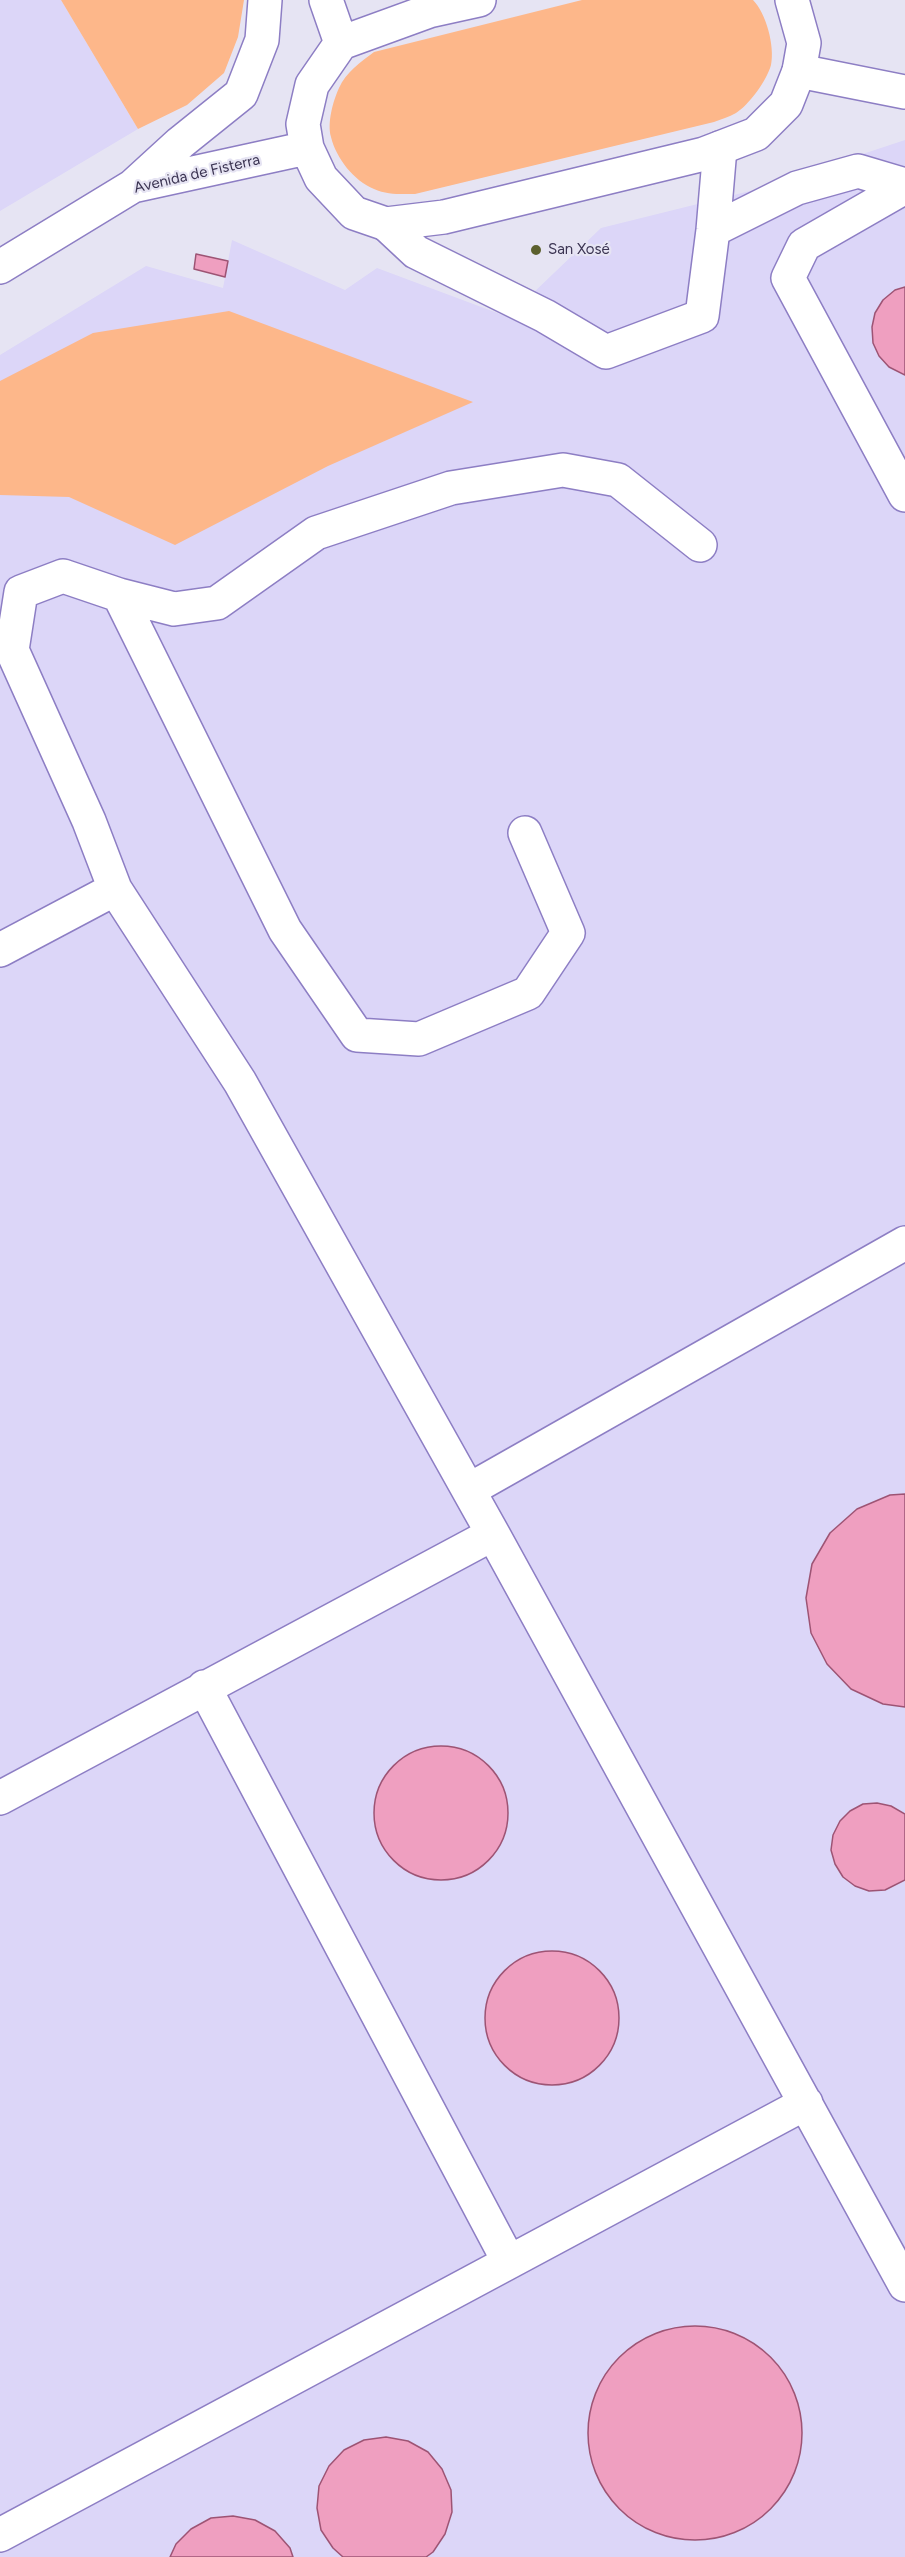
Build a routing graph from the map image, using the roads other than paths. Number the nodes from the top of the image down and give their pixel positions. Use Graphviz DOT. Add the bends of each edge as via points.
graph roads {
  1 [pos="265,0"];
  2 [pos="326,0"];
  3 [pos="479,0"];
  4 [pos="792,0"];
  5 [pos="420,6"];
  6 [pos="341,43"];
  7 [pos="799,70"];
  8 [pos="905,92"];
  9 [pos="307,148"];
  10 [pos="720,148"];
  11 [pos="133,186"];
  12 [pos="905,186"];
  13 [pos="386,224"];
  14 [pos="713,230"];
  15 [pos="0,267"];
  16 [pos="905,495"];
  17 [pos="700,545"];
  18 [pos="119,595"];
  19 [pos="525,833"];
  20 [pos="115,889"];
  21 [pos="0,950"];
  22 [pos="905,1243"];
  23 [pos="469,1490"];
  24 [pos="493,1534"];
  25 [pos="204,1687"];
  26 [pos="0,1798"];
  27 [pos="806,2103"];
  28 [pos="509,2262"];
  29 [pos="905,2285"];
  30 [pos="0,2535"];
  1 -- 11 [label="main road" via="262,40 241,94"];
  2 -- 6 [label="main road"];
  3 -- 5 [label="main road"];
  4 -- 7 [label="main road" via="804,43"];
  5 -- 6 [label="main road"];
  6 -- 9 [label="main road" via="312,85 303,124"];
  7 -- 8 [label="main road"];
  7 -- 10 [label="main road" via="786,104 756,134"];
  9 -- 11 [label="main road, Avenida de Fisterra"];
  9 -- 13 [label="main road" via="321,178 354,213"];
  10 -- 13 [label="main road" via="444,217"];
  10 -- 14 [label="main road"];
  11 -- 15 [label="main road, Avenida de Fisterra"];
  12 -- 14 [label="main road" via="858,171 797,188"];
  12 -- 16 [label="main road" via="804,245 788,278"];
  13 -- 14 [label="main road" via="416,252 545,316 606,352 702,316"];
  17 -- 18 [label="main road" via="618,480 563,470 450,488 316,533 217,603 174,609"];
  18 -- 19 [label="main road" via="285,930 357,1035 419,1039 528,993 568,933"];
  18 -- 20 [label="main road" via="63,576 21,592 12,650"];
  20 -- 21 [label="main road"];
  20 -- 23 [label="main road" via="240,1082"];
  22 -- 23 [label="main road"];
  23 -- 24 [label="main road"];
  24 -- 25 [label="main road"];
  24 -- 27 [label="main road"];
  25 -- 26 [label="main road"];
  25 -- 28 [label="main road"];
  27 -- 28 [label="main road"];
  27 -- 29 [label="main road"];
  28 -- 30 [label="main road"];
}
